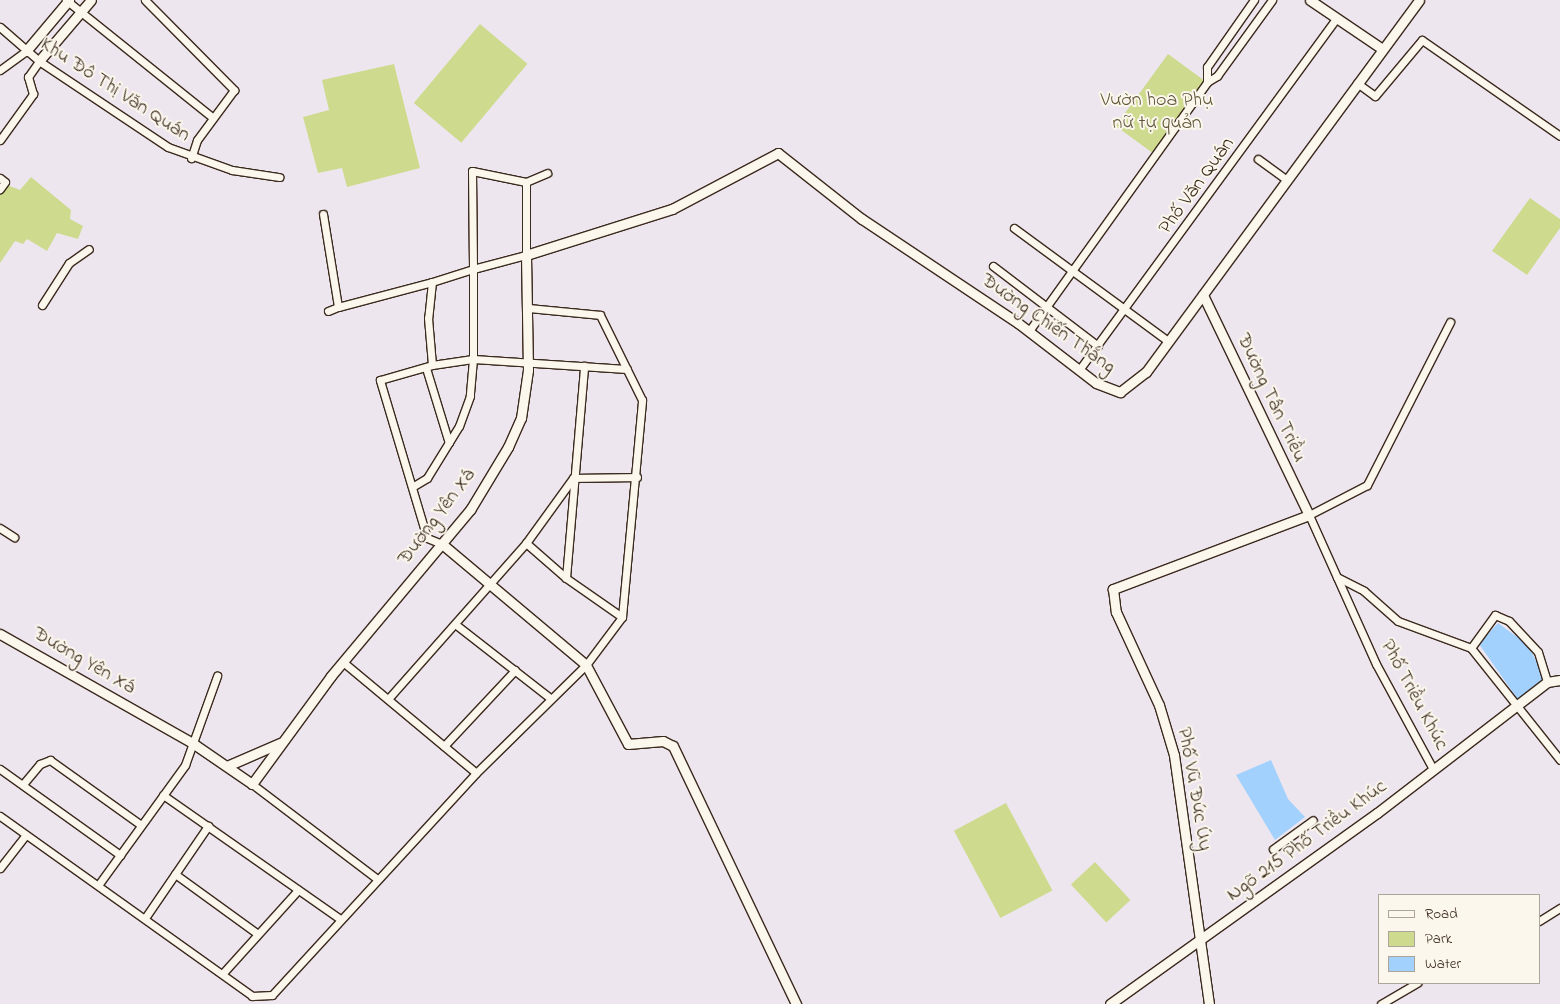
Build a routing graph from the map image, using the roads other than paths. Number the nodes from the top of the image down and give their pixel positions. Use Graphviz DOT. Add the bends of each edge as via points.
graph roads {
  1 [pos="68,0"];
  2 [pos="91,0"];
  3 [pos="145,0"];
  4 [pos="1254,0"];
  5 [pos="1272,0"];
  6 [pos="1310,0"];
  7 [pos="1419,0"];
  8 [pos="81,12"];
  9 [pos="1337,18"];
  10 [pos="0,27"];
  11 [pos="1381,48"];
  12 [pos="26,51"];
  13 [pos="39,61"];
  14 [pos="0,70"];
  15 [pos="1207,82"];
  16 [pos="1357,83"];
  17 [pos="212,117"];
  18 [pos="1560,136"];
  19 [pos="0,140"];
  20 [pos="191,158"];
  21 [pos="1258,159"];
  22 [pos="547,173"];
  23 [pos="279,177"];
  24 [pos="0,178"];
  25 [pos="1286,179"];
  26 [pos="526,182"];
  27 [pos="0,189"];
  28 [pos="323,214"];
  29 [pos="1014,228"];
  30 [pos="89,248"];
  31 [pos="526,255"];
  32 [pos="993,266"];
  33 [pos="473,269"];
  34 [pos="1074,273"];
  35 [pos="432,282"];
  36 [pos="1203,295"];
  37 [pos="42,305"];
  38 [pos="338,307"];
  39 [pos="529,308"];
  40 [pos="1046,309"];
  41 [pos="1125,310"];
  42 [pos="328,311"];
  43 [pos="1450,322"];
  44 [pos="1029,332"];
  45 [pos="1169,342"];
  46 [pos="1098,346"];
  47 [pos="473,359"];
  48 [pos="528,362"];
  49 [pos="429,366"];
  50 [pos="584,366"];
  51 [pos="627,369"];
  52 [pos="1079,370"];
  53 [pos="449,443"];
  54 [pos="637,477"];
  55 [pos="573,478"];
  56 [pos="412,488"];
  57 [pos="1308,515"];
  58 [pos="0,528"];
  59 [pos="14,537"];
  60 [pos="526,543"];
  61 [pos="442,544"];
  62 [pos="1336,576"];
  63 [pos="566,578"];
  64 [pos="489,586"];
  65 [pos="622,617"];
  66 [pos="455,624"];
  67 [pos="0,634"];
  68 [pos="1471,648"];
  69 [pos="343,662"];
  70 [pos="586,666"];
  71 [pos="515,670"];
  72 [pos="217,676"];
  73 [pos="1560,680"];
  74 [pos="1547,682"];
  75 [pos="550,698"];
  76 [pos="388,699"];
  77 [pos="1517,705"];
  78 [pos="190,742"];
  79 [pos="283,742"];
  80 [pos="444,746"];
  81 [pos="1560,760"];
  82 [pos="227,766"];
  83 [pos="0,769"];
  84 [pos="1433,769"];
  85 [pos="476,773"];
  86 [pos="24,784"];
  87 [pos="252,784"];
  88 [pos="163,795"];
  89 [pos="0,816"];
  90 [pos="1312,820"];
  91 [pos="141,826"];
  92 [pos="208,826"];
  93 [pos="25,836"];
  94 [pos="1273,849"];
  95 [pos="120,855"];
  96 [pos="0,868"];
  97 [pos="176,874"];
  98 [pos="376,878"];
  99 [pos="99,884"];
  100 [pos="298,890"];
  101 [pos="1560,908"];
  102 [pos="145,918"];
  103 [pos="340,919"];
  104 [pos="1540,920"];
  105 [pos="258,934"];
  106 [pos="1201,940"];
  107 [pos="223,973"];
  108 [pos="1415,984"];
  109 [pos="796,1004"];
  110 [pos="1110,1004"];
  111 [pos="1209,1004"];
  112 [pos="1381,1004"];
  1 -- 8 [label="street"];
  1 -- 12 [label="street"];
  2 -- 8 [label="street"];
  3 -- 17 [label="street" via="234,90"];
  4 -- 15 [label="street" via="1207,67"];
  5 -- 15 [label="street" via="1216,76"];
  6 -- 9 [label="street"];
  7 -- 11 [label="street, Đường Chiến Thắng"];
  8 -- 13 [label="street"];
  8 -- 17 [label="street"];
  9 -- 11 [label="street"];
  9 -- 41 [label="street, Phố Văn Quán"];
  10 -- 12 [label="street, Khu Đô Thị Văn Quán"];
  11 -- 16 [label="street, Đường Chiến Thắng"];
  12 -- 13 [label="street, Khu Đô Thị Văn Quán"];
  12 -- 14 [label="street"];
  13 -- 19 [label="street" via="28,77 33,94"];
  13 -- 20 [label="street, Khu Đô Thị Văn Quán"];
  15 -- 34 [label="street"];
  16 -- 18 [label="street" via="1375,96 1422,40"];
  16 -- 25 [label="street, Đường Chiến Thắng"];
  17 -- 20 [label="street"];
  20 -- 23 [label="street, Khu Đô Thị Văn Quán"];
  21 -- 25 [label="street"];
  22 -- 26 [label="street"];
  24 -- 27 [label="street" via="5,182"];
  25 -- 36 [label="street, Đường Chiến Thắng"];
  26 -- 31 [label="street, Đường Yên Xá"];
  26 -- 33 [label="street" via="472,171"];
  28 -- 38 [label="street"];
  29 -- 34 [label="street"];
  30 -- 37 [label="street" via="69,263"];
  31 -- 33 [label="street"];
  31 -- 39 [label="street, Đường Yên Xá"];
  31 -- 44 [label="street, Đường Chiến Thắng" via="672,209 778,153 862,219"];
  32 -- 40 [label="street"];
  33 -- 35 [label="street"];
  33 -- 47 [label="street"];
  34 -- 40 [label="street"];
  34 -- 41 [label="street"];
  35 -- 38 [label="street"];
  35 -- 49 [label="street" via="428,318"];
  36 -- 45 [label="street, Đường Chiến Thắng"];
  36 -- 57 [label="street, Đường Tân Triều"];
  38 -- 42 [label="street"];
  39 -- 48 [label="street, Đường Yên Xá"];
  39 -- 51 [label="street" via="600,314"];
  40 -- 44 [label="street"];
  40 -- 46 [label="street"];
  41 -- 45 [label="street"];
  41 -- 46 [label="street, Phố Văn Quán"];
  43 -- 57 [label="street" via="1367,485 1361,492"];
  44 -- 52 [label="street, Đường Chiến Thắng"];
  45 -- 52 [label="street, Đường Chiến Thắng" via="1146,372 1120,392"];
  46 -- 52 [label="street, Phố Văn Quán"];
  47 -- 48 [label="street"];
  47 -- 49 [label="street"];
  47 -- 53 [label="street" via="470,396"];
  48 -- 50 [label="street"];
  48 -- 61 [label="street, Đường Yên Xá" via="521,418 508,447 470,510"];
  49 -- 53 [label="street"];
  49 -- 56 [label="street" via="380,380"];
  50 -- 51 [label="street"];
  50 -- 55 [label="street"];
  51 -- 54 [label="street" via="642,400"];
  53 -- 56 [label="street" via="427,478"];
  54 -- 55 [label="street"];
  54 -- 65 [label="street"];
  55 -- 60 [label="street"];
  55 -- 63 [label="street"];
  56 -- 61 [label="street" via="427,538"];
  57 -- 62 [label="street, Đường Tân Triều"];
  57 -- 106 [label="street, Phố Vũ Đức Úy" via="1113,589 1116,612 1159,705 1174,755"];
  58 -- 59 [label="street"];
  60 -- 63 [label="street"];
  60 -- 64 [label="street"];
  61 -- 64 [label="street"];
  61 -- 69 [label="street, Đường Yên Xá"];
  62 -- 68 [label="street" via="1364,591 1398,621"];
  62 -- 84 [label="street, Phố Triều Khúc" via="1376,664"];
  63 -- 65 [label="street"];
  64 -- 66 [label="street"];
  64 -- 70 [label="street"];
  65 -- 70 [label="street"];
  66 -- 71 [label="street"];
  66 -- 76 [label="street"];
  67 -- 78 [label="street, Đường Yên Xá"];
  68 -- 74 [label="street" via="1495,615 1521,630 1544,662"];
  68 -- 77 [label="street"];
  69 -- 76 [label="street"];
  69 -- 79 [label="street, Đường Yên Xá"];
  70 -- 75 [label="street"];
  70 -- 109 [label="street" via="628,744 663,741 674,746"];
  71 -- 75 [label="street"];
  71 -- 80 [label="street"];
  72 -- 78 [label="street"];
  73 -- 74 [label="street, Phố Triều Khúc"];
  74 -- 77 [label="street, Phố Triều Khúc"];
  75 -- 85 [label="street"];
  76 -- 80 [label="street"];
  77 -- 81 [label="street"];
  77 -- 84 [label="street, Phố Triều Khúc"];
  78 -- 82 [label="street, Đường Yên Xá"];
  78 -- 88 [label="street" via="185,765"];
  79 -- 82 [label="street, Đường Yên Xá"];
  79 -- 87 [label="street, Đường Yên Xá"];
  80 -- 85 [label="street"];
  82 -- 87 [label="street, Đường Yên Xá"];
  83 -- 86 [label="street"];
  84 -- 106 [label="street, Ngõ 215 Phố Triều Khúc"];
  85 -- 98 [label="street"];
  86 -- 91 [label="street" via="40,764 50,760"];
  86 -- 95 [label="street"];
  87 -- 98 [label="street"];
  88 -- 91 [label="street"];
  88 -- 92 [label="street"];
  89 -- 93 [label="street"];
  90 -- 94 [label="street"];
  91 -- 95 [label="street"];
  92 -- 97 [label="street"];
  92 -- 100 [label="street"];
  93 -- 96 [label="street"];
  93 -- 99 [label="street"];
  95 -- 99 [label="street"];
  97 -- 102 [label="street"];
  97 -- 105 [label="street"];
  98 -- 103 [label="street"];
  99 -- 102 [label="street"];
  100 -- 103 [label="street"];
  100 -- 105 [label="street"];
  101 -- 104 [label="street"];
  102 -- 107 [label="street"];
  103 -- 107 [label="street" via="272,995 252,996"];
  105 -- 107 [label="street"];
  106 -- 110 [label="street, Ngõ 215 Phố Triều Khúc"];
  106 -- 111 [label="street, Phố Vũ Đức Úy"];
  108 -- 112 [label="street"];
}
